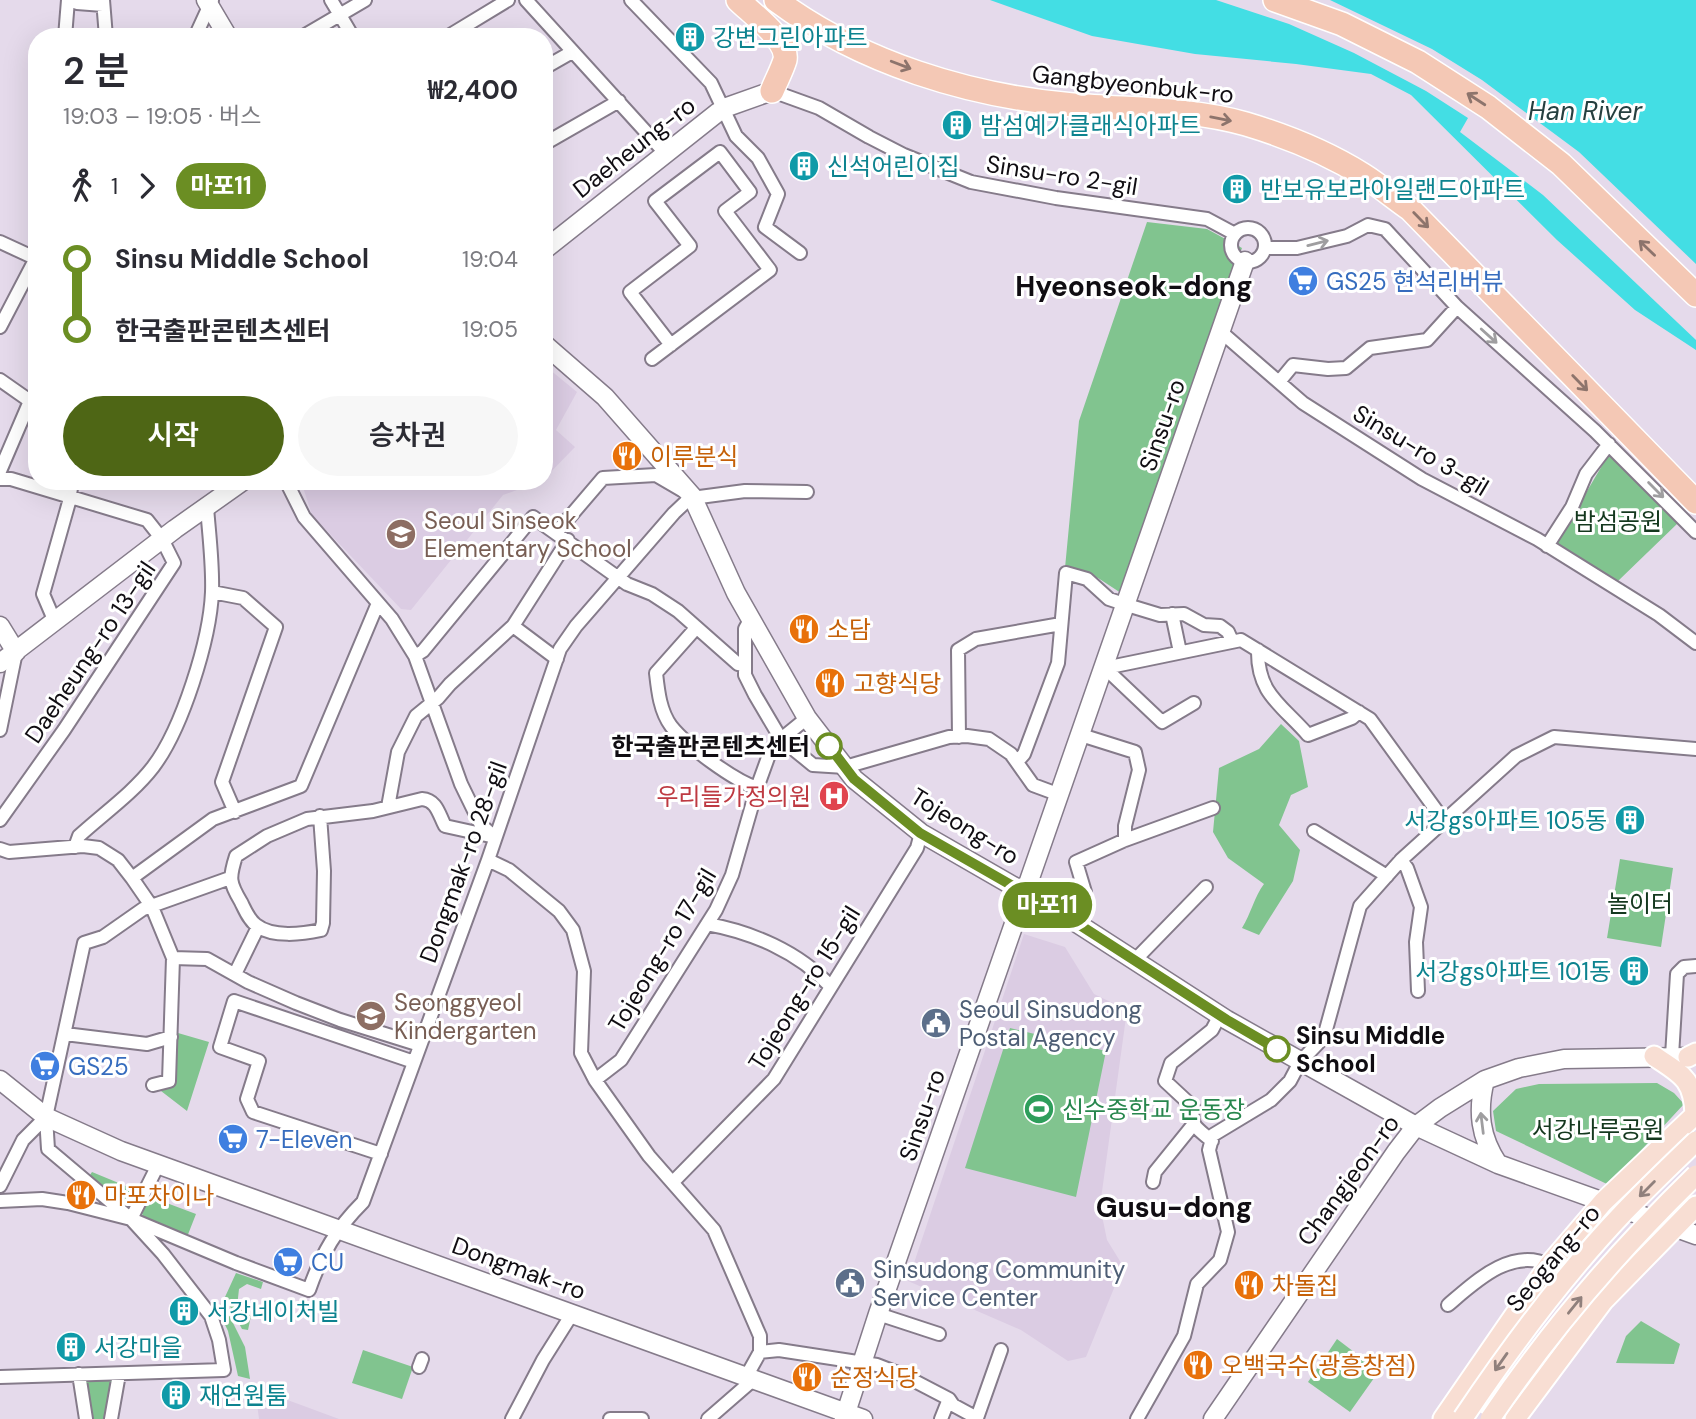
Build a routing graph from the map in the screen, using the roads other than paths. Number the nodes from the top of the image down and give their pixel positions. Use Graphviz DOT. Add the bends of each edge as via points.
graph roads {
  1 [pos="69,0"];
  2 [pos="331,0"];
  3 [pos="365,0"];
  4 [pos="508,0"];
  5 [pos="526,0"];
  6 [pos="631,0"];
  7 [pos="738,0"];
  8 [pos="776,0"];
  9 [pos="1275,0"];
  10 [pos="103,2"];
  11 [pos="209,2"];
  12 [pos="339,14"];
  13 [pos="66,28"];
  14 [pos="105,28"];
  15 [pos="199,28"];
  16 [pos="223,28"];
  17 [pos="316,28"];
  18 [pos="348,28"];
  19 [pos="462,28"];
  20 [pos="551,28"];
  21 [pos="553,31"];
  22 [pos="572,52"];
  23 [pos="553,63"];
  24 [pos="772,91"];
  25 [pos="619,101"];
  26 [pos="722,110"];
  27 [pos="553,139"];
  28 [pos="666,154"];
  29 [pos="1235,234"];
  30 [pos="0,242"];
  31 [pos="553,243"];
  32 [pos="1265,248"];
  33 [pos="800,253"];
  34 [pos="28,255"];
  35 [pos="1245,261"];
  36 [pos="28,274"];
  37 [pos="1696,295"];
  38 [pos="1457,307"];
  39 [pos="0,327"];
  40 [pos="1220,331"];
  41 [pos="671,345"];
  42 [pos="553,352"];
  43 [pos="652,359"];
  44 [pos="0,380"];
  45 [pos="1279,382"];
  46 [pos="28,394"];
  47 [pos="28,407"];
  48 [pos="1609,444"];
  49 [pos="0,471"];
  50 [pos="0,478"];
  51 [pos="28,485"];
  52 [pos="47,490"];
  53 [pos="70,490"];
  54 [pos="230,490"];
  55 [pos="290,490"];
  56 [pos="807,492"];
  57 [pos="69,496"];
  58 [pos="692,497"];
  59 [pos="1696,502"];
  60 [pos="207,506"];
  61 [pos="1696,532"];
  62 [pos="562,537"];
  63 [pos="162,539"];
  64 [pos="1547,546"];
  65 [pos="619,576"];
  66 [pos="212,592"];
  67 [pos="378,603"];
  68 [pos="1127,605"];
  69 [pos="1172,614"];
  70 [pos="750,620"];
  71 [pos="55,622"];
  72 [pos="1060,624"];
  73 [pos="0,626"];
  74 [pos="513,626"];
  75 [pos="696,628"];
  76 [pos="1232,641"];
  77 [pos="1696,643"];
  78 [pos="1258,650"];
  79 [pos="16,652"];
  80 [pos="1180,652"];
  81 [pos="415,656"];
  82 [pos="557,659"];
  83 [pos="0,663"];
  84 [pos="745,665"];
  85 [pos="1105,667"];
  86 [pos="432,701"];
  87 [pos="1194,703"];
  88 [pos="1359,712"];
  89 [pos="807,718"];
  90 [pos="0,730"];
  91 [pos="1081,735"];
  92 [pos="959,737"];
  93 [pos="781,739"];
  94 [pos="1696,749"];
  95 [pos="1017,762"];
  96 [pos="845,767"];
  97 [pos="757,788"];
  98 [pos="1060,794"];
  99 [pos="388,807"];
  100 [pos="1213,808"];
  101 [pos="235,812"];
  102 [pos="320,817"];
  103 [pos="0,820"];
  104 [pos="1444,821"];
  105 [pos="1314,831"];
  106 [pos="920,833"];
  107 [pos="495,838"];
  108 [pos="1125,841"];
  109 [pos="75,847"];
  110 [pos="0,849"];
  111 [pos="488,860"];
  112 [pos="1401,860"];
  113 [pos="1387,876"];
  114 [pos="132,878"];
  115 [pos="230,878"];
  116 [pos="1206,887"];
  117 [pos="1026,892"];
  118 [pos="152,907"];
  119 [pos="1072,920"];
  120 [pos="707,924"];
  121 [pos="258,927"];
  122 [pos="173,958"];
  123 [pos="1136,959"];
  124 [pos="1696,966"];
  125 [pos="235,974"];
  126 [pos="830,986"];
  127 [pos="1418,991"];
  128 [pos="1220,1015"];
  129 [pos="65,1034"];
  130 [pos="171,1037"];
  131 [pos="420,1045"];
  132 [pos="1681,1056"];
  133 [pos="414,1062"];
  134 [pos="1300,1062"];
  135 [pos="0,1080"];
  136 [pos="594,1080"];
  137 [pos="1485,1080"];
  138 [pos="153,1085"];
  139 [pos="1695,1114"];
  140 [pos="46,1117"];
  141 [pos="1193,1125"];
  142 [pos="1416,1126"];
  143 [pos="1212,1141"];
  144 [pos="1696,1141"];
  145 [pos="381,1154"];
  146 [pos="1498,1164"];
  147 [pos="158,1165"];
  148 [pos="1696,1175"];
  149 [pos="673,1181"];
  150 [pos="1153,1182"];
  151 [pos="0,1186"];
  152 [pos="0,1201"];
  153 [pos="1603,1202"];
  154 [pos="1696,1206"];
  155 [pos="131,1219"];
  156 [pos="1675,1227"];
  157 [pos="337,1229"];
  158 [pos="1696,1235"];
  159 [pos="1549,1265"];
  160 [pos="1448,1305"];
  161 [pos="572,1314"];
  162 [pos="878,1314"];
  163 [pos="939,1335"];
  164 [pos="1001,1350"];
  165 [pos="760,1352"];
  166 [pos="862,1362"];
  167 [pos="79,1374"];
  168 [pos="119,1374"];
  169 [pos="0,1377"];
  170 [pos="750,1378"];
  171 [pos="949,1399"];
  172 [pos="845,1416"];
  173 [pos="977,1418"];
  174 [pos="1463,1418"];
  175 [pos="1517,1418"];
  176 [pos="86,1419"];
  177 [pos="111,1419"];
  178 [pos="512,1419"];
  179 [pos="610,1419"];
  180 [pos="642,1419"];
  181 [pos="709,1419"];
  182 [pos="863,1419"];
  183 [pos="941,1419"];
  184 [pos="1137,1419"];
  185 [pos="1213,1419"];
  186 [pos="1443,1419"];
  187 [pos="1490,1419"];
  1 -- 10 [label="street"];
  1 -- 13 [label="street"];
  2 -- 12 [label="street"];
  3 -- 12 [label="street"];
  4 -- 19 [label="street"];
  5 -- 20 [label="street"];
  6 -- 26 [label="street" via="711,83"];
  7 -- 24 [label="highway" via="785,50"];
  8 -- 59 [label="highway, Gangbyeonbuk-ro, one-way" via="854,47 988,94 1184,112 1245,124 1308,146 1362,174 1410,209"];
  37 -- 9 [label="highway, one-way" via="1561,164 1488,107 1418,62 1342,24"];
  10 -- 14 [label="street"];
  11 -- 15 [label="street"];
  11 -- 16 [label="main road"];
  12 -- 17 [label="street"];
  12 -- 18 [label="street"];
  21 -- 22 [label="street"];
  22 -- 23 [label="street"];
  22 -- 25 [label="street"];
  24 -- 26 [label="main road, Daeheung-ro"];
  24 -- 29 [label="street, Sinsu-ro 2-gil" via="819,108 877,142 971,181 1207,219"];
  25 -- 27 [label="street"];
  25 -- 28 [label="street"];
  26 -- 28 [label="main road, Daeheung-ro"];
  26 -- 33 [label="street, Daeheung-ro" via="779,194 765,227"];
  28 -- 31 [label="main road, Daeheung-ro"];
  29 -- 32 [label="street" via="1255,229 1264,237"];
  29 -- 35 [label="street" via="1232,248"];
  30 -- 34 [label="street"];
  32 -- 35 [label="street" via="1260,257"];
  32 -- 38 [label="street, one-way" via="1297,248 1347,236 1368,225 1385,229"];
  35 -- 40 [label="main road, Sinsu-ro"];
  36 -- 39 [label="street"];
  38 -- 45 [label="street, Sinsu-ro 3-gil" via="1427,340 1370,348 1346,368 1293,365"];
  38 -- 48 [label="street, one-way"];
  40 -- 45 [label="street, Sinsu-ro 3-gil"];
  40 -- 68 [label="main road, Sinsu-ro"];
  41 -- 41 [label="street" via="770,270 725,211 750,192 720,152 655,201 690,246 630,292"];
  41 -- 43 [label="street"];
  42 -- 58 [label="main road, Tojeong-ro" via="605,397"];
  44 -- 46 [label="street"];
  45 -- 64 [label="street, Sinsu-ro 3-gil" via="1303,403 1422,479"];
  47 -- 49 [label="street"];
  48 -- 61 [label="street, one-way"];
  48 -- 64 [label="street" via="1586,474 1573,508"];
  50 -- 51 [label="street"];
  52 -- 57 [label="street"];
  53 -- 57 [label="street"];
  54 -- 60 [label="main road"];
  55 -- 67 [label="street" via="304,517"];
  56 -- 58 [label="street" via="745,491"];
  57 -- 63 [label="street" via="147,520"];
  57 -- 71 [label="street" via="44,594"];
  58 -- 62 [label="street" via="656,475 603,478"];
  58 -- 65 [label="street, Dongmak-ro 28-gil"];
  58 -- 70 [label="main road, Tojeong-ro"];
  60 -- 63 [label="main road"];
  60 -- 66 [label="street"];
  62 -- 65 [label="street"];
  62 -- 74 [label="street"];
  62 -- 81 [label="street" via="533,517"];
  63 -- 71 [label="main road"];
  63 -- 103 [label="street, Daeheung-ro 13-gil" via="174,563 172,568"];
  64 -- 77 [label="street, Sinsu-ro 3-gil"];
  65 -- 75 [label="street" via="678,611"];
  65 -- 82 [label="street, Dongmak-ro 28-gil" via="576,626"];
  66 -- 101 [label="street" via="243,598 276,627 222,782"];
  66 -- 109 [label="street" via="202,649 164,752 145,776 79,836"];
  67 -- 81 [label="street"];
  67 -- 101 [label="street" via="301,786"];
  68 -- 69 [label="street"];
  68 -- 72 [label="street" via="1109,599 1087,579 1066,573"];
  68 -- 85 [label="main road, Sinsu-ro"];
  69 -- 76 [label="street" via="1220,626"];
  69 -- 80 [label="street"];
  70 -- 84 [label="street" via="745,629"];
  70 -- 89 [label="main road, Tojeong-ro"];
  71 -- 79 [label="main road"];
  72 -- 92 [label="street" via="976,639 958,650"];
  72 -- 95 [label="street" via="1058,663"];
  73 -- 79 [label="main road"];
  74 -- 82 [label="street"];
  74 -- 86 [label="street"];
  75 -- 84 [label="street"];
  75 -- 97 [label="street" via="656,673 660,702 671,726 703,755"];
  76 -- 78 [label="street" via="1241,639"];
  76 -- 80 [label="street"];
  78 -- 88 [label="street"];
  78 -- 88 [label="street" via="1257,670 1270,695 1308,736"];
  79 -- 83 [label="main road"];
  79 -- 90 [label="street"];
  80 -- 85 [label="street"];
  81 -- 86 [label="street"];
  82 -- 107 [label="street, Dongmak-ro 28-gil"];
  84 -- 93 [label="street" via="755,695"];
  85 -- 87 [label="street" via="1162,722"];
  85 -- 91 [label="main road, Sinsu-ro"];
  86 -- 99 [label="street" via="416,716 398,752"];
  86 -- 107 [label="street" via="461,784 481,825"];
  88 -- 104 [label="street" via="1370,719"];
  89 -- 93 [label="street, Tojeong-ro 17-gil"];
  89 -- 96 [label="main road, Tojeong-ro"];
  91 -- 98 [label="main road, Sinsu-ro"];
  91 -- 108 [label="street" via="1135,752 1139,769"];
  92 -- 95 [label="street" via="989,739"];
  92 -- 96 [label="street"];
  93 -- 96 [label="street" via="813,765"];
  93 -- 97 [label="street, Tojeong-ro 17-gil" via="770,752"];
  94 -- 104 [label="street" via="1554,737 1516,756"];
  95 -- 98 [label="street" via="1033,785"];
  96 -- 106 [label="main road, Tojeong-ro"];
  97 -- 120 [label="street, Tojeong-ro 17-gil" via="732,875"];
  98 -- 117 [label="main road, Sinsu-ro"];
  99 -- 102 [label="street"];
  99 -- 107 [label="street" via="428,799 445,827"];
  100 -- 108 [label="street"];
  101 -- 114 [label="street" via="213,819"];
  102 -- 115 [label="street" via="267,836 236,856"];
  102 -- 121 [label="street" via="324,871 321,930 297,935"];
  104 -- 112 [label="street"];
  105 -- 113 [label="street"];
  106 -- 117 [label="main road, Tojeong-ro"];
  106 -- 126 [label="street, Tojeong-ro 15-gil" via="917,848"];
  107 -- 111 [label="street, Dongmak-ro 28-gil"];
  108 -- 119 [label="street" via="1076,862 1085,892"];
  109 -- 110 [label="street"];
  109 -- 114 [label="street" via="99,848 118,860"];
  111 -- 131 [label="street, Dongmak-ro 28-gil"];
  111 -- 136 [label="street" via="509,870 559,911 573,930 584,971 581,1053"];
  112 -- 113 [label="street"];
  112 -- 127 [label="street" via="1421,908 1416,942"];
  113 -- 134 [label="street" via="1360,906 1324,1037"];
  114 -- 118 [label="street"];
  115 -- 118 [label="street"];
  115 -- 121 [label="street"];
  116 -- 123 [label="street"];
  117 -- 119 [label="main road, Tojeong-ro"];
  117 -- 162 [label="main road, Sinsu-ro"];
  118 -- 122 [label="street"];
  118 -- 129 [label="street" via="103,937 84,943"];
  119 -- 123 [label="main road, Tojeong-ro"];
  120 -- 126 [label="street" via="771,942"];
  120 -- 136 [label="street, Tojeong-ro 17-gil" via="621,1060"];
  121 -- 125 [label="street"];
  122 -- 125 [label="street" via="207,959"];
  122 -- 130 [label="street"];
  123 -- 128 [label="main road, Tojeong-ro"];
  124 -- 132 [label="street" via="1684,967 1677,974"];
  125 -- 131 [label="street" via="340,1020"];
  126 -- 149 [label="street, Tojeong-ro 15-gil" via="774,1079"];
  128 -- 134 [label="main road, Tojeong-ro"];
  128 -- 141 [label="street" via="1212,1030 1171,1063 1165,1082 1193,1107"];
  129 -- 130 [label="street" via="146,1044"];
  129 -- 140 [label="street"];
  130 -- 138 [label="street" via="169,1081"];
  131 -- 133 [label="street, Dongmak-ro 28-gil"];
  132 -- 137 [label="main road, Changjeon-ro" via="1564,1059"];
  132 -- 139 [label="main road" via="1680,1074 1693,1093"];
  133 -- 145 [label="street, Dongmak-ro 28-gil"];
  133 -- 145 [label="street" via="234,1002 220,1047 259,1061 247,1099 253,1112"];
  134 -- 142 [label="main road, Tojeong-ro"];
  134 -- 143 [label="street" via="1290,1082 1271,1100 1213,1135"];
  135 -- 140 [label="main road, Dongmak-ro"];
  136 -- 149 [label="street" via="649,1156"];
  137 -- 142 [label="main road, Changjeon-ro"];
  146 -- 137 [label="main road, one-way" via="1484,1139 1481,1122"];
  139 -- 153 [label="main road"];
  140 -- 147 [label="main road, Dongmak-ro"];
  140 -- 151 [label="street" via="23,1140"];
  140 -- 155 [label="street" via="48,1149"];
  141 -- 143 [label="street"];
  141 -- 150 [label="street" via="1155,1172"];
  142 -- 146 [label="main road, Tojeong-ro"];
  142 -- 185 [label="main road, Changjeon-ro"];
  143 -- 184 [label="street" via="1209,1150 1228,1231 1220,1260 1198,1284 1184,1336"];
  144 -- 174 [label="main road, Seogang-ro, one-way, bridge" via="1576,1265"];
  145 -- 157 [label="street, Dongmak-ro 28-gil" via="363,1202"];
  146 -- 153 [label="main road, Tojeong-ro"];
  147 -- 155 [label="street"];
  147 -- 157 [label="main road, Dongmak-ro"];
  187 -- 148 [label="main road, Seogang-ro, one-way, bridge" via="1587,1290"];
  149 -- 165 [label="street" via="714,1230 760,1336"];
  152 -- 155 [label="street" via="52,1200"];
  153 -- 156 [label="main road, Tojeong-ro"];
  153 -- 159 [label="main road"];
  154 -- 156 [label="main road"];
  155 -- 157 [label="street, Dongmak-ro 28-gil" via="309,1290"];
  155 -- 168 [label="street" via="211,1316 224,1370"];
  156 -- 158 [label="main road, Tojeong-ro"];
  156 -- 175 [label="main road" via="1602,1301"];
  157 -- 161 [label="main road, Dongmak-ro"];
  159 -- 160 [label="street, Seogang-ro" via="1526,1259 1506,1264"];
  159 -- 186 [label="main road"];
  161 -- 170 [label="main road, Dongmak-ro"];
  161 -- 178 [label="street"];
  162 -- 163 [label="street"];
  162 -- 166 [label="main road, Sinsu-ro"];
  164 -- 173 [label="street"];
  165 -- 166 [label="street" via="779,1350"];
  165 -- 170 [label="street"];
  166 -- 171 [label="street" via="903,1375"];
  166 -- 172 [label="main road, Sinsu-ro"];
  167 -- 168 [label="street"];
  167 -- 169 [label="street"];
  167 -- 176 [label="street"];
  168 -- 177 [label="street"];
  170 -- 172 [label="main road, Dongmak-ro"];
  170 -- 181 [label="street"];
  171 -- 173 [label="street"];
  171 -- 183 [label="street"];
  172 -- 182 [label="main road, Dongmak-ro"];
  179 -- 180 [label="street"];
}
